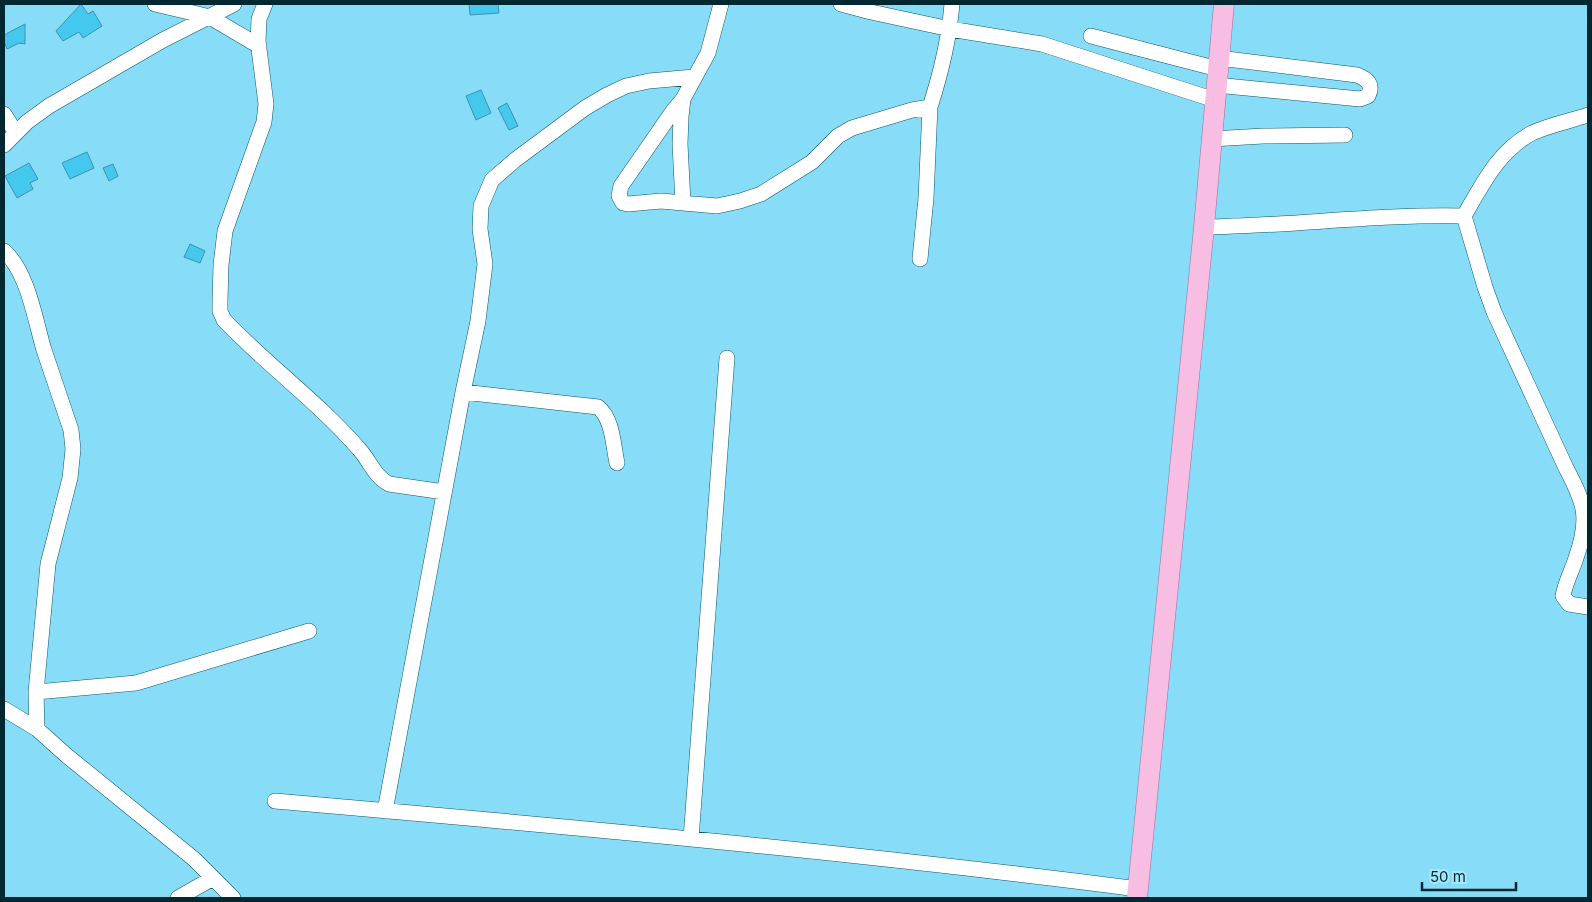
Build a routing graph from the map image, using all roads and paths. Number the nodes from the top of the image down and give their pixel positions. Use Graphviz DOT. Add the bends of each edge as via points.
graph roads {
  1 [pos="155,4"];
  2 [pos="234,4"];
  3 [pos="265,4"];
  4 [pos="721,4"];
  5 [pos="841,4"];
  6 [pos="952,4"];
  7 [pos="1224,4"];
  8 [pos="210,17"];
  9 [pos="950,29"];
  10 [pos="1091,36"];
  11 [pos="259,46"];
  12 [pos="694,77"];
  13 [pos="1217,78"];
  14 [pos="683,99"];
  15 [pos="930,107"];
  16 [pos="4,114"];
  17 [pos="1588,115"];
  18 [pos="16,133"];
  19 [pos="1346,136"];
  20 [pos="1212,139"];
  21 [pos="4,144"];
  22 [pos="684,203"];
  23 [pos="1464,216"];
  24 [pos="1204,227"];
  25 [pos="4,251"];
  26 [pos="920,260"];
  27 [pos="727,358"];
  28 [pos="463,392"];
  29 [pos="617,463"];
  30 [pos="444,492"];
  31 [pos="1586,508"];
  32 [pos="1588,607"];
  33 [pos="309,631"];
  34 [pos="36,692"];
  35 [pos="4,709"];
  36 [pos="37,729"];
  37 [pos="275,801"];
  38 [pos="385,811"];
  39 [pos="691,839"];
  40 [pos="213,878"];
  41 [pos="1137,894"];
  42 [pos="178,898"];
  43 [pos="233,898"];
  1 -- 8 [label="street"];
  2 -- 8 [label="street"];
  3 -- 11 [label="street" via="259,19"];
  4 -- 12 [label="street" via="708,53"];
  5 -- 9 [label="street"];
  6 -- 9 [label="street"];
  7 -- 13 [label="main road"];
  8 -- 11 [label="street"];
  8 -- 18 [label="street" via="163,40 49,106"];
  9 -- 13 [label="street"];
  9 -- 15 [label="street" via="945,59"];
  10 -- 13 [label="street"];
  11 -- 30 [label="street" via="266,113 225,231 220,311 224,320 360,450 382,480 388,484"];
  12 -- 14 [label="street"];
  12 -- 28 [label="street" via="649,81 607,94 492,180 481,206 480,229 485,264 478,321"];
  13 -- 13 [label="street" via="1360,98 1368,96 1371,90 1366,79 1357,75"];
  13 -- 20 [label="main road"];
  14 -- 22 [label="street" via="680,144"];
  14 -- 22 [label="street" via="621,186 619,196 623,203 628,204"];
  15 -- 22 [label="street" via="852,128 838,136 812,162 761,194 717,206"];
  15 -- 26 [label="street"];
  16 -- 18 [label="street"];
  17 -- 23 [label="street" via="1534,132 1518,141 1503,154"];
  18 -- 21 [label="street"];
  19 -- 20 [label="street"];
  20 -- 24 [label="main road"];
  23 -- 24 [label="street" via="1428,215"];
  23 -- 31 [label="street" via="1494,312"];
  24 -- 41 [label="main road"];
  25 -- 34 [label="street" via="20,273 31,304 71,430 73,449 70,478 48,564"];
  27 -- 39 [label="street"];
  28 -- 29 [label="street" via="598,407 608,419"];
  28 -- 30 [label="street"];
  30 -- 38 [label="street"];
  31 -- 32 [label="street" via="1581,542 1563,596 1569,604"];
  33 -- 34 [label="street" via="136,683"];
  34 -- 36 [label="street"];
  35 -- 36 [label="street"];
  36 -- 40 [label="street"];
  37 -- 38 [label="street"];
  38 -- 39 [label="street"];
  39 -- 41 [label="street" via="946,866"];
  40 -- 42 [label="street"];
  40 -- 43 [label="street"];
}
